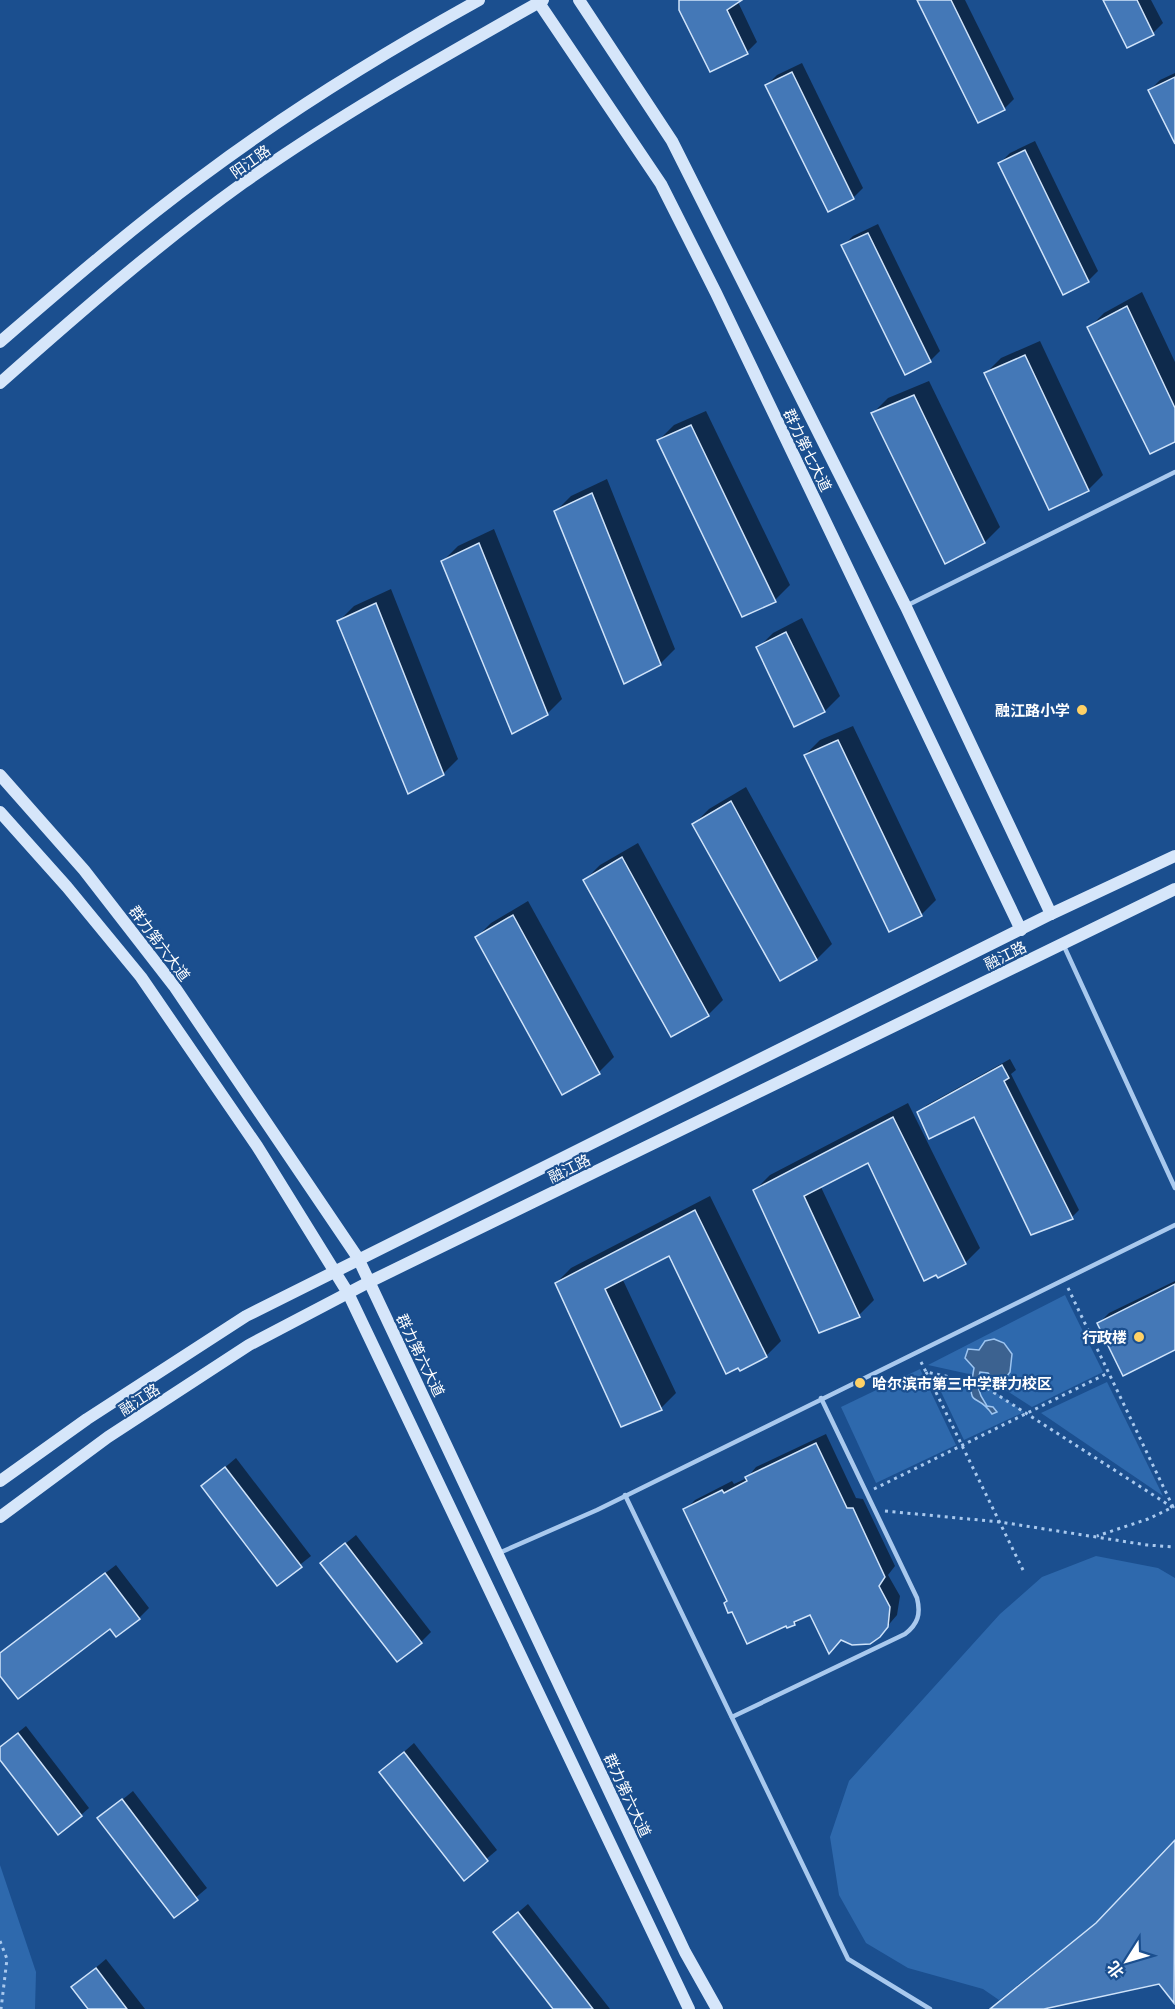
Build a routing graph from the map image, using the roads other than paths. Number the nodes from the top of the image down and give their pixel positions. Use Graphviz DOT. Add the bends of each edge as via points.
graph roads {
  1 [pos="478,0"];
  2 [pos="579,0"];
  3 [pos="540,1"];
  4 [pos="0,342"];
  5 [pos="0,382"];
  6 [pos="1175,472"];
  7 [pos="906,607"];
  8 [pos="0,775"];
  9 [pos="0,812"];
  10 [pos="1175,856"];
  11 [pos="1175,889"];
  12 [pos="1051,914"];
  13 [pos="1021,930"];
  14 [pos="1063,944"];
  15 [pos="1175,1188"];
  16 [pos="1175,1225"];
  17 [pos="358,1258"];
  18 [pos="334,1270"];
  19 [pos="369,1282"];
  20 [pos="348,1293"];
  21 [pos="821,1398"];
  22 [pos="0,1482"];
  23 [pos="626,1495"];
  24 [pos="0,1517"];
  25 [pos="499,1553"];
  26 [pos="732,1717"];
  27 [pos="689,2009"];
  28 [pos="717,2009"];
  29 [pos="930,2009"];
  1 -- 4 [label="main road, 阳江路" via="387,52 203,176 104,252"];
  2 -- 7 [label="main road, 群力第七大道" via="672,141"];
  3 -- 5 [label="main road, 阳江路" via="403,78 244,183 144,259"];
  3 -- 13 [label="main road, 群力第七大道" via="661,184 717,293"];
  6 -- 7 [label="lane"];
  7 -- 12 [label="main road, 群力第七大道"];
  8 -- 17 [label="main road, 群力第六大道" via="84,870 161,968"];
  9 -- 18 [label="main road" via="68,886 141,977 257,1146"];
  10 -- 12 [label="main road, 融江路"];
  11 -- 14 [label="main road, 融江路"];
  12 -- 13 [label="main road, 融江路"];
  13 -- 17 [label="main road, 融江路"];
  14 -- 15 [label="lane"];
  14 -- 19 [label="main road, 融江路"];
  16 -- 21 [label="lane"];
  17 -- 18 [label="main road, 融江路"];
  17 -- 19 [label="main road, 群力第六大道"];
  18 -- 20 [label="main road"];
  18 -- 22 [label="main road, 融江路" via="246,1316 180,1357"];
  19 -- 20 [label="main road, 融江路"];
  19 -- 25 [label="main road, 群力第六大道"];
  20 -- 24 [label="main road, 融江路" via="249,1345 108,1437"];
  20 -- 27 [label="main road"];
  21 -- 23 [label="lane"];
  21 -- 26 [label="lane" via="917,1598 919,1618 905,1634"];
  23 -- 25 [label="lane"];
  23 -- 26 [label="lane"];
  25 -- 28 [label="main road, 群力第六大道" via="685,1952"];
  26 -- 29 [label="lane" via="848,1959"];
}
